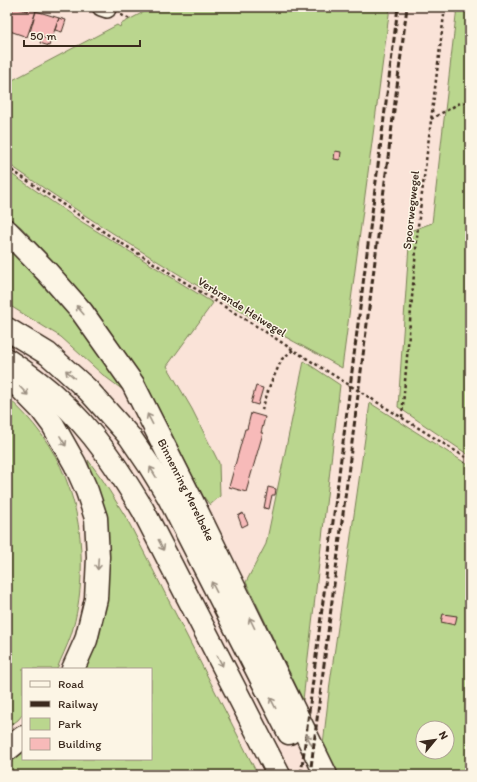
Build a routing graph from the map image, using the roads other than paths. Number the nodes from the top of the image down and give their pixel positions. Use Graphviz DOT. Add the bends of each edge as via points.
graph roads {
  1 [pos="7,231"];
  2 [pos="7,328"];
  3 [pos="7,360"];
  4 [pos="7,374"];
  5 [pos="73,668"];
  6 [pos="22,738"];
  7 [pos="7,750"];
  8 [pos="279,775"];
  9 [pos="310,775"];
  10 [pos="326,775"];
  10 -- 1 [label="highway, Binnenring Merelbeke, one-way" via="133,384 82,312"];
  9 -- 2 [label="highway, one-way" via="168,496 149,465 130,437 88,390 48,354"];
  3 -- 8 [label="highway, one-way" via="59,399 87,428 118,468 143,510"];
  4 -- 5 [label="highway, one-way" via="53,424 75,464 96,518 96,600 86,640"];
  6 -- 7 [label="highway"];
}
